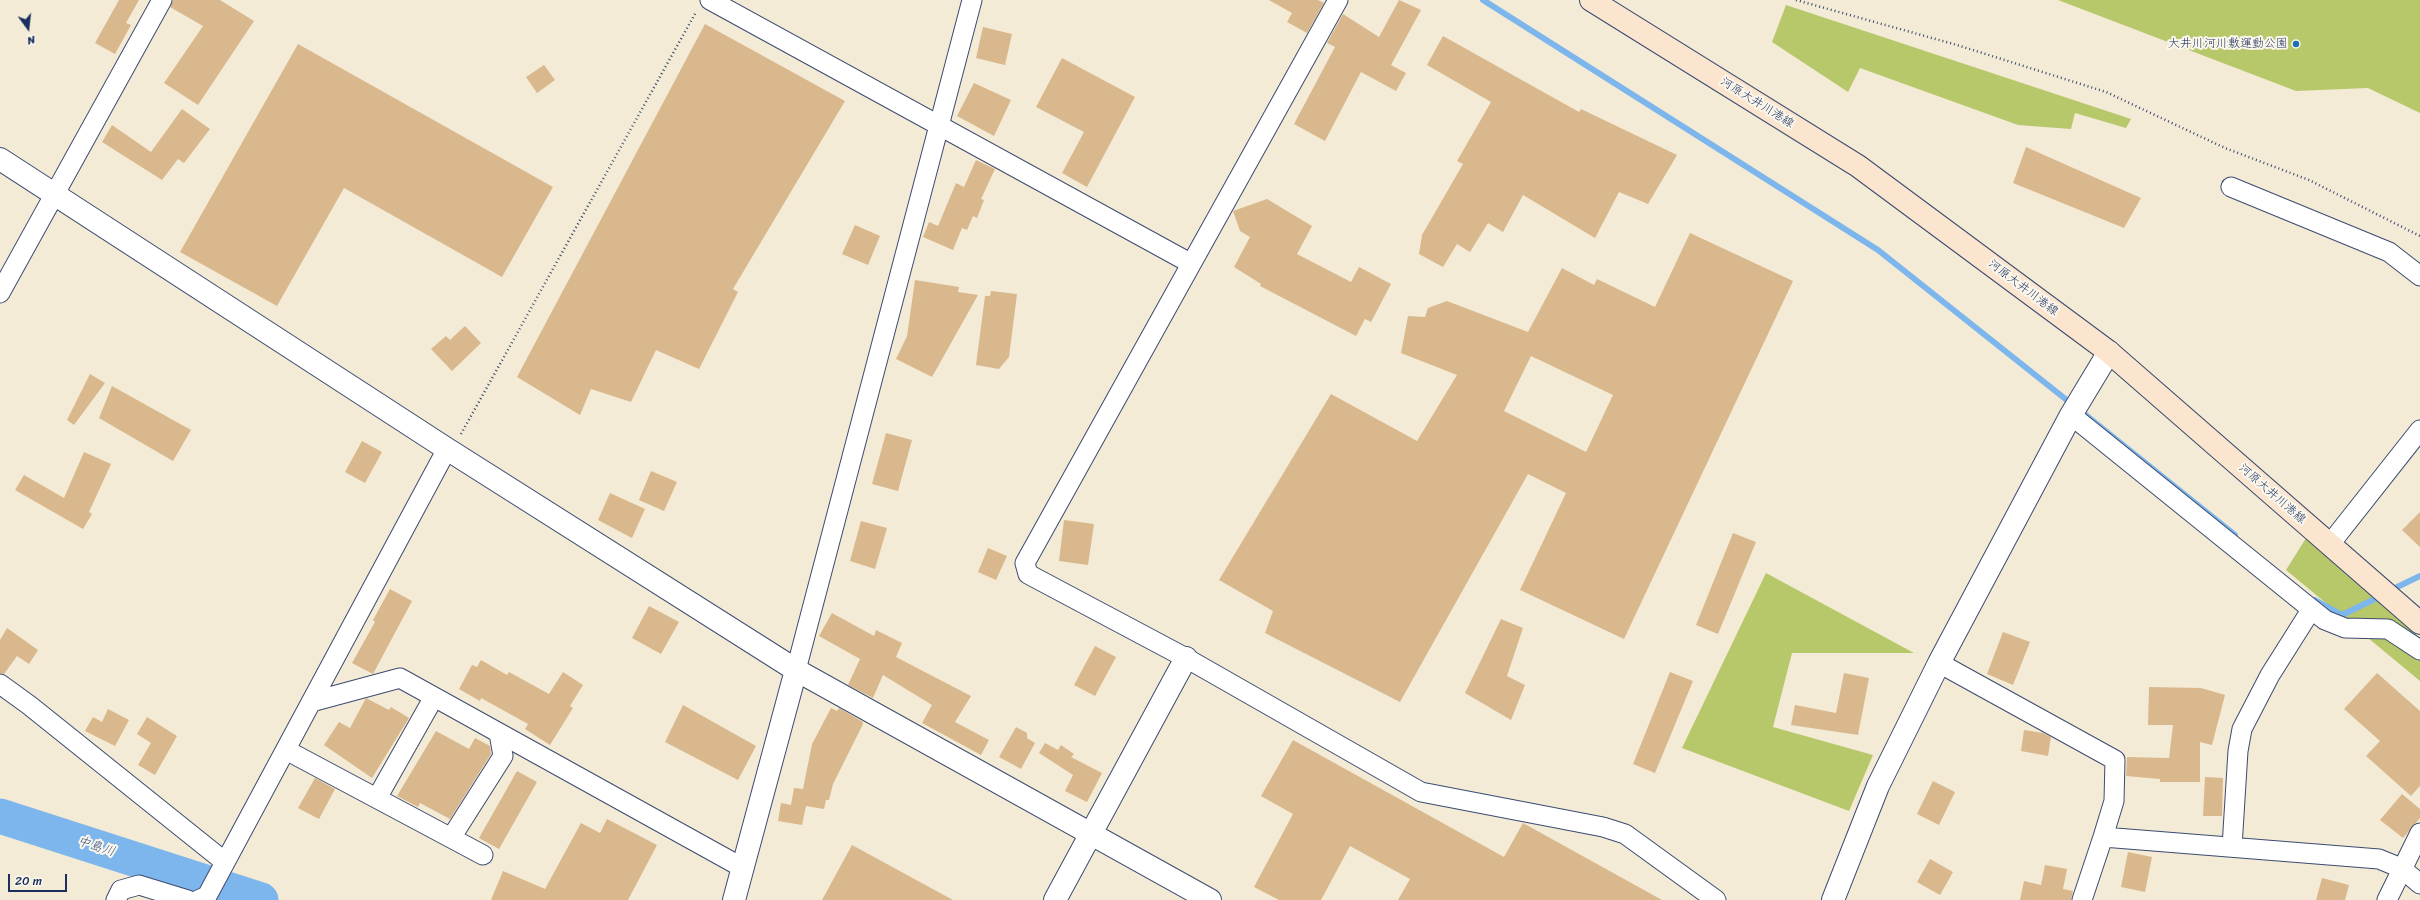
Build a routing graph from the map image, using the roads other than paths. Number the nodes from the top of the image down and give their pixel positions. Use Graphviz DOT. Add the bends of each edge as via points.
graph roads {
  1 [pos="162,0"];
  2 [pos="972,0"];
  3 [pos="1338,0"];
  4 [pos="1591,0"];
  5 [pos="704,4"];
  6 [pos="939,127"];
  7 [pos="0,159"];
  8 [pos="2231,187"];
  9 [pos="55,195"];
  10 [pos="1190,263"];
  11 [pos="2420,276"];
  12 [pos="0,293"];
  13 [pos="2108,352"];
  14 [pos="2075,408"];
  15 [pos="2420,430"];
  16 [pos="449,451"];
  17 [pos="2330,544"];
  18 [pos="2311,610"];
  19 [pos="2420,623"];
  20 [pos="2420,650"];
  21 [pos="1186,658"];
  22 [pos="1939,663"];
  23 [pos="796,670"];
  24 [pos="0,684"];
  25 [pos="434,697"];
  26 [pos="311,702"];
  27 [pos="500,733"];
  28 [pos="286,750"];
  29 [pos="377,798"];
  30 [pos="2420,833"];
  31 [pos="1090,835"];
  32 [pos="2103,837"];
  33 [pos="451,838"];
  34 [pos="2232,847"];
  35 [pos="483,856"];
  36 [pos="225,863"];
  37 [pos="743,868"];
  38 [pos="2401,868"];
  39 [pos="2420,884"];
  40 [pos="202,898"];
  41 [pos="116,900"];
  42 [pos="188,900"];
  43 [pos="734,900"];
  44 [pos="1055,900"];
  45 [pos="1210,900"];
  46 [pos="1716,900"];
  47 [pos="1833,900"];
  48 [pos="2082,900"];
  49 [pos="2387,900"];
  1 -- 9 [label="street"];
  2 -- 6 [label="street"];
  3 -- 10 [label="street"];
  4 -- 13 [label="main road, 河原大井川港線" via="1858,166"];
  5 -- 6 [label="street"];
  6 -- 10 [label="street"];
  6 -- 23 [label="street"];
  7 -- 9 [label="street"];
  8 -- 11 [label="street" via="2389,252"];
  9 -- 12 [label="street"];
  9 -- 16 [label="street"];
  10 -- 21 [label="street" via="1025,563 1028,574"];
  13 -- 14 [label="street"];
  13 -- 17 [label="main road, 河原大井川港線"];
  14 -- 18 [label="street"];
  14 -- 22 [label="street"];
  15 -- 17 [label="street"];
  16 -- 23 [label="street"];
  16 -- 26 [label="street"];
  17 -- 19 [label="main road, 河原大井川港線"];
  18 -- 20 [label="street" via="2325,620 2345,628 2388,629"];
  18 -- 34 [label="street" via="2270,675 2242,729 2238,751"];
  21 -- 31 [label="street"];
  21 -- 46 [label="street" via="1421,792 1603,827 1626,834"];
  22 -- 32 [label="street" via="2115,760 2114,800"];
  22 -- 47 [label="street" via="1878,786"];
  23 -- 31 [label="street"];
  23 -- 37 [label="street"];
  24 -- 36 [label="street"];
  25 -- 26 [label="street" via="400,678"];
  25 -- 27 [label="street"];
  25 -- 29 [label="street"];
  26 -- 28 [label="street"];
  27 -- 33 [label="street" via="503,756"];
  27 -- 37 [label="street"];
  28 -- 29 [label="street"];
  28 -- 36 [label="street"];
  29 -- 33 [label="street"];
  30 -- 38 [label="street"];
  31 -- 44 [label="street"];
  31 -- 45 [label="street"];
  32 -- 34 [label="street"];
  32 -- 48 [label="street"];
  33 -- 35 [label="street"];
  34 -- 38 [label="street" via="2379,859"];
  36 -- 40 [label="street"];
  37 -- 43 [label="street"];
  38 -- 39 [label="street"];
  38 -- 49 [label="street"];
  41 -- 42 [label="street" via="121,890 139,885"];
}
